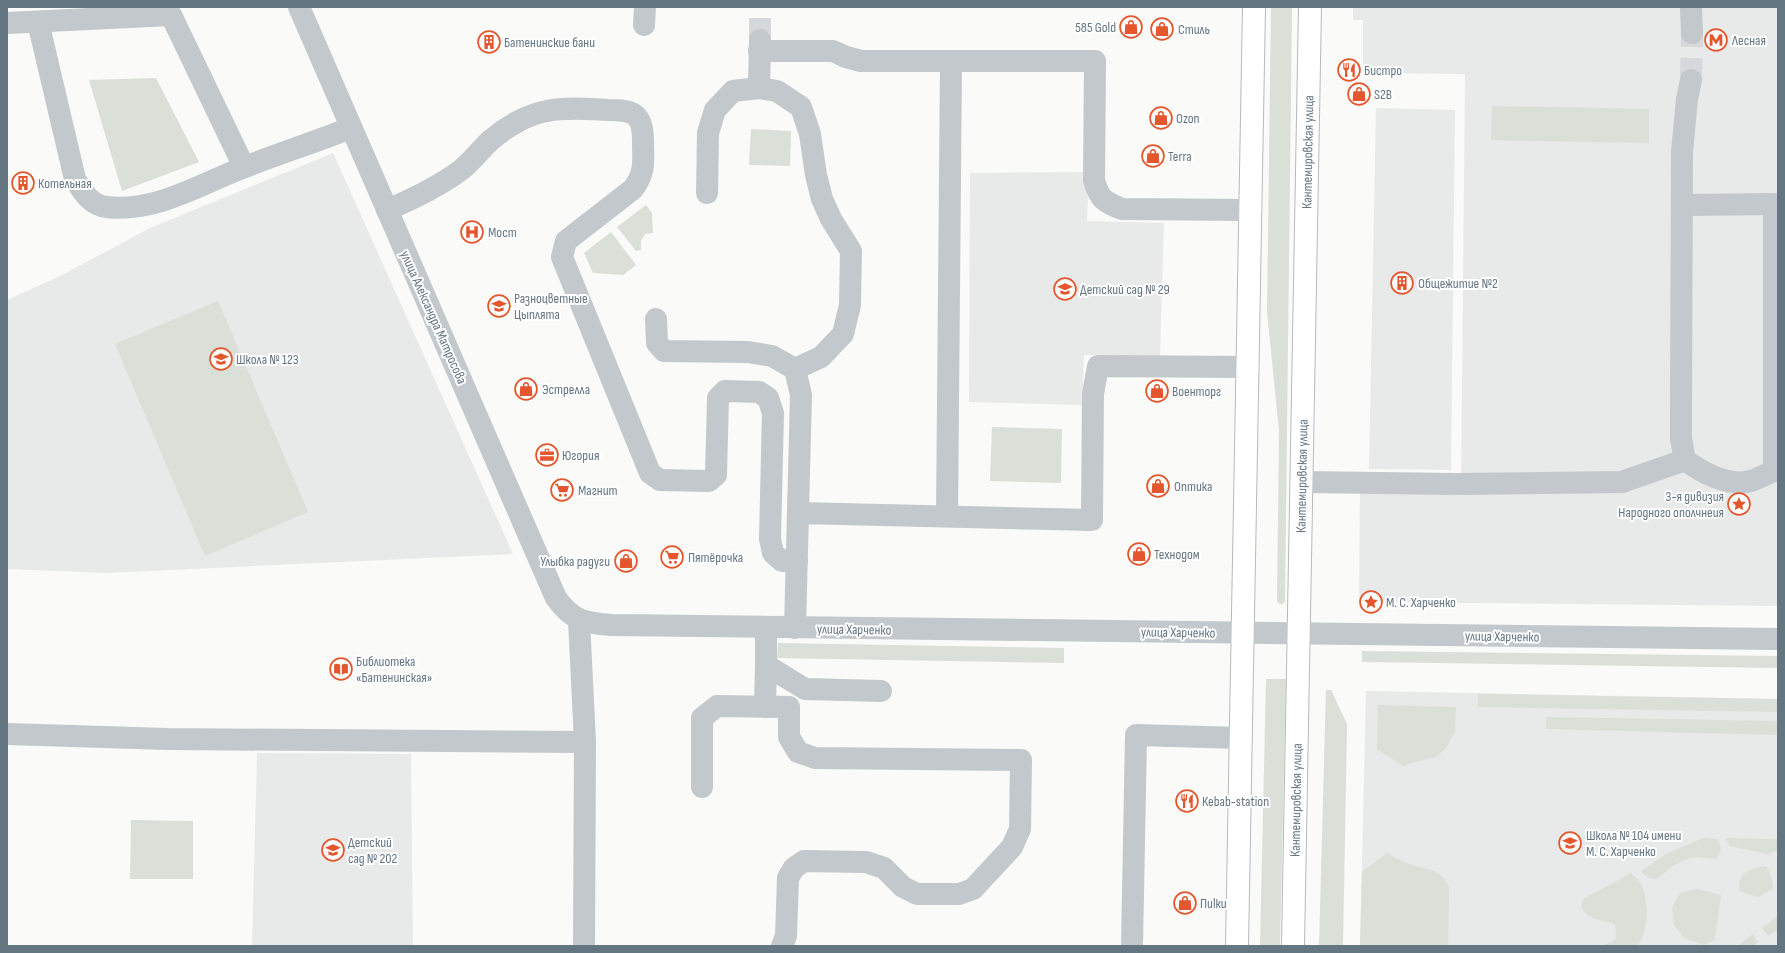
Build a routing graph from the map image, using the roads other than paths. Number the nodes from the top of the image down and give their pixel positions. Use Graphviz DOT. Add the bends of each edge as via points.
graph roads {
  1 [pos="298,7"];
  2 [pos="1254,7"];
  3 [pos="1310,7"];
  4 [pos="1691,7"];
  5 [pos="38,22"];
  6 [pos="7,23"];
  7 [pos="1692,33"];
  8 [pos="951,62"];
  9 [pos="1691,80"];
  10 [pos="759,88"];
  11 [pos="350,128"];
  12 [pos="244,167"];
  13 [pos="707,193"];
  14 [pos="1776,204"];
  15 [pos="1683,205"];
  16 [pos="387,210"];
  17 [pos="1250,210"];
  18 [pos="656,319"];
  19 [pos="1248,367"];
  20 [pos="795,369"];
  21 [pos="1685,460"];
  22 [pos="1776,471"];
  23 [pos="1302,482"];
  24 [pos="798,514"];
  25 [pos="947,516"];
  26 [pos="797,561"];
  27 [pos="579,620"];
  28 [pos="766,628"];
  29 [pos="795,628"];
  30 [pos="1243,633"];
  31 [pos="1299,634"];
  32 [pos="1778,639"];
  33 [pos="766,665"];
  34 [pos="881,691"];
  35 [pos="765,707"];
  36 [pos="7,734"];
  37 [pos="1241,738"];
  38 [pos="585,742"];
  39 [pos="702,787"];
  40 [pos="584,946"];
  41 [pos="782,946"];
  42 [pos="1132,946"];
  43 [pos="1237,946"];
  44 [pos="1293,946"];
  1 -- 11 [label="street, улица Александра Матросова"];
  2 -- 17 [label="main road"];
  3 -- 23 [label="main road, Кантемировская улица"];
  4 -- 7 [label="street"];
  5 -- 6 [label="street"];
  5 -- 12 [label="street" via="170,15"];
  5 -- 12 [label="street" via="75,179 87,198 106,207 128,207 170,200"];
  8 -- 10 [label="street" via="861,61 833,51 759,45"];
  8 -- 17 [label="street" via="1095,61 1094,180 1098,193 1107,204 1122,209"];
  8 -- 25 [label="street"];
  9 -- 15 [label="street" via="1682,152"];
  10 -- 13 [label="street" via="733,91 715,110 708,133"];
  10 -- 20 [label="street" via="778,91 801,107 810,134 822,199 851,251 850,305 843,334 821,357"];
  11 -- 12 [label="street"];
  11 -- 16 [label="street, улица Александра Матросова"];
  14 -- 15 [label="street"];
  14 -- 22 [label="street"];
  15 -- 21 [label="street" via="1681,439"];
  16 -- 26 [label="street" via="432,189 456,173 492,139 519,122 547,111 625,110 638,116 643,128 644,165 641,179 633,189 566,241 562,257 650,473 660,480 709,481 716,475 718,398 725,391 759,392 768,398 773,413 770,539 773,553 782,561"];
  16 -- 27 [label="street, улица Александра Матросова" via="556,598 565,610"];
  17 -- 19 [label="main road"];
  18 -- 20 [label="street" via="657,343 664,350 748,352 772,356"];
  19 -- 25 [label="street" via="1098,366 1093,394 1092,520"];
  19 -- 30 [label="main road"];
  20 -- 24 [label="street" via="801,395"];
  21 -- 22 [label="street" via="1704,474 1727,481 1750,481"];
  21 -- 23 [label="street" via="1622,482"];
  23 -- 31 [label="main road, Кантемировская улица"];
  24 -- 25 [label="street"];
  24 -- 26 [label="street"];
  26 -- 29 [label="street"];
  27 -- 28 [label="street, улица Харченко" via="612,625"];
  27 -- 38 [label="street"];
  28 -- 29 [label="street, улица Харченко"];
  28 -- 33 [label="street"];
  29 -- 30 [label="street, улица Харченко"];
  30 -- 31 [label="street, улица Харченко"];
  30 -- 37 [label="main road"];
  31 -- 32 [label="street, улица Харченко"];
  31 -- 44 [label="main road, Кантемировская улица"];
  33 -- 34 [label="street" via="805,689"];
  33 -- 35 [label="street"];
  35 -- 39 [label="street" via="717,706 702,718"];
  35 -- 41 [label="street" via="789,707 789,737 798,752 815,758 1021,760 1020,829 1012,847 973,889 960,894 917,894 903,887 884,868 866,862 804,861 794,868 788,878 786,936"];
  36 -- 38 [label="street"];
  37 -- 42 [label="street" via="1136,735"];
  37 -- 43 [label="main road"];
  38 -- 40 [label="street"];
}
